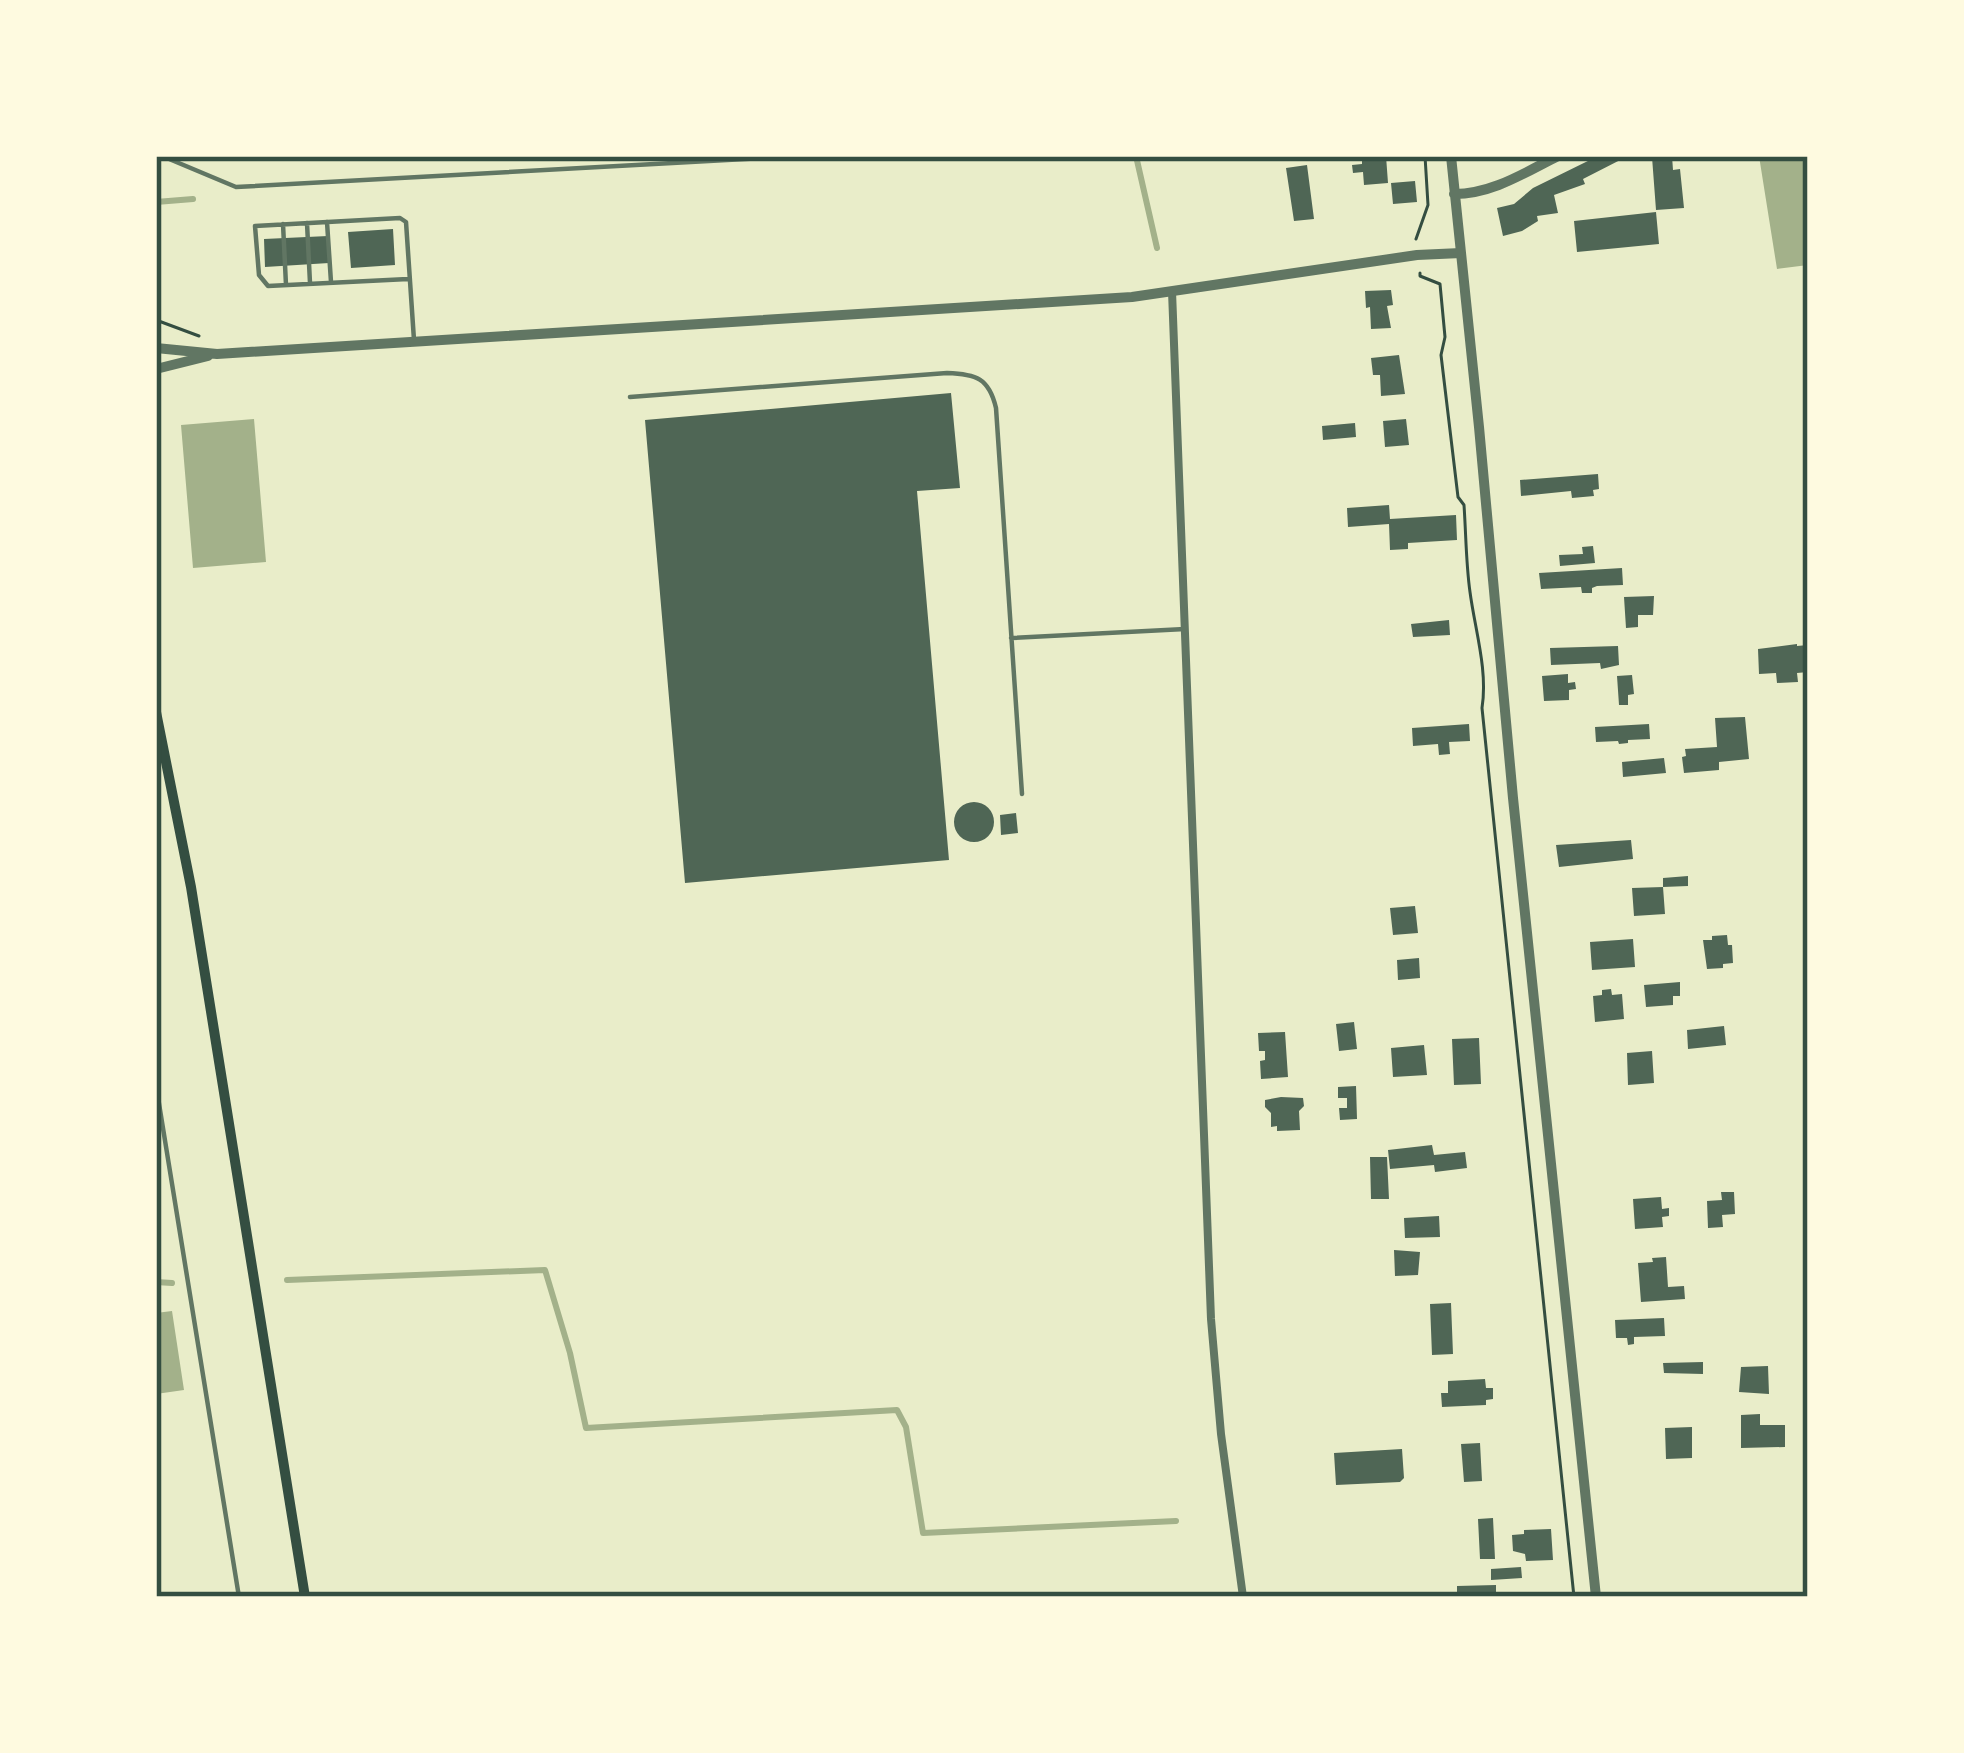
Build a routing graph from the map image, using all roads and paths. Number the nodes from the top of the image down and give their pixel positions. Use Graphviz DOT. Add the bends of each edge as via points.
graph roads {
  1 [pos="162,156"];
  2 [pos="802,156"];
  3 [pos="1424,156"];
  4 [pos="1450,156"];
  5 [pos="1558,156"];
  6 [pos="1454,194"];
  7 [pos="327,222"];
  8 [pos="307,223"];
  9 [pos="283,224"];
  10 [pos="1461,253"];
  11 [pos="1418,255"];
  12 [pos="408,279"];
  13 [pos="331,283"];
  14 [pos="310,284"];
  15 [pos="286,285"];
  16 [pos="1172,291"];
  17 [pos="414,341"];
  18 [pos="156,348"];
  19 [pos="217,354"];
  20 [pos="156,369"];
  21 [pos="630,398"];
  22 [pos="1185,629"];
  23 [pos="1011,638"];
  24 [pos="156,712"];
  25 [pos="1022,794"];
  26 [pos="156,1085"];
  27 [pos="238,1597"];
  28 [pos="305,1597"];
  29 [pos="1243,1597"];
  30 [pos="1574,1597"];
  31 [pos="1596,1597"];
  1 -- 2 [label="lane" via="236,187"];
  3 -- 11 [label="path" via="1428,205 1415,236"];
  4 -- 6 [label="street"];
  5 -- 6 [label="street" via="1496,188"];
  6 -- 10 [label="street"];
  7 -- 8 [label="lane"];
  7 -- 12 [label="lane" via="406,222"];
  7 -- 13 [label="lane"];
  8 -- 9 [label="lane"];
  8 -- 14 [label="lane"];
  9 -- 15 [label="lane"];
  9 -- 15 [label="lane" via="255,226 259,275 268,286"];
  10 -- 11 [label="street"];
  10 -- 31 [label="street"];
  11 -- 16 [label="street"];
  11 -- 30 [label="path" via="1420,276 1440,284"];
  12 -- 13 [label="lane"];
  12 -- 17 [label="lane"];
  13 -- 14 [label="lane"];
  14 -- 15 [label="lane"];
  16 -- 17 [label="street"];
  16 -- 22 [label="street"];
  17 -- 19 [label="street"];
  18 -- 19 [label="street"];
  19 -- 20 [label="street"];
  21 -- 23 [label="lane" via="946,373 981,380 996,408"];
  22 -- 23 [label="lane"];
  22 -- 29 [label="street" via="1211,1319"];
  23 -- 25 [label="lane"];
  24 -- 28 [label="main road" via="195,906"];
  26 -- 27 [label="lane"];
}
